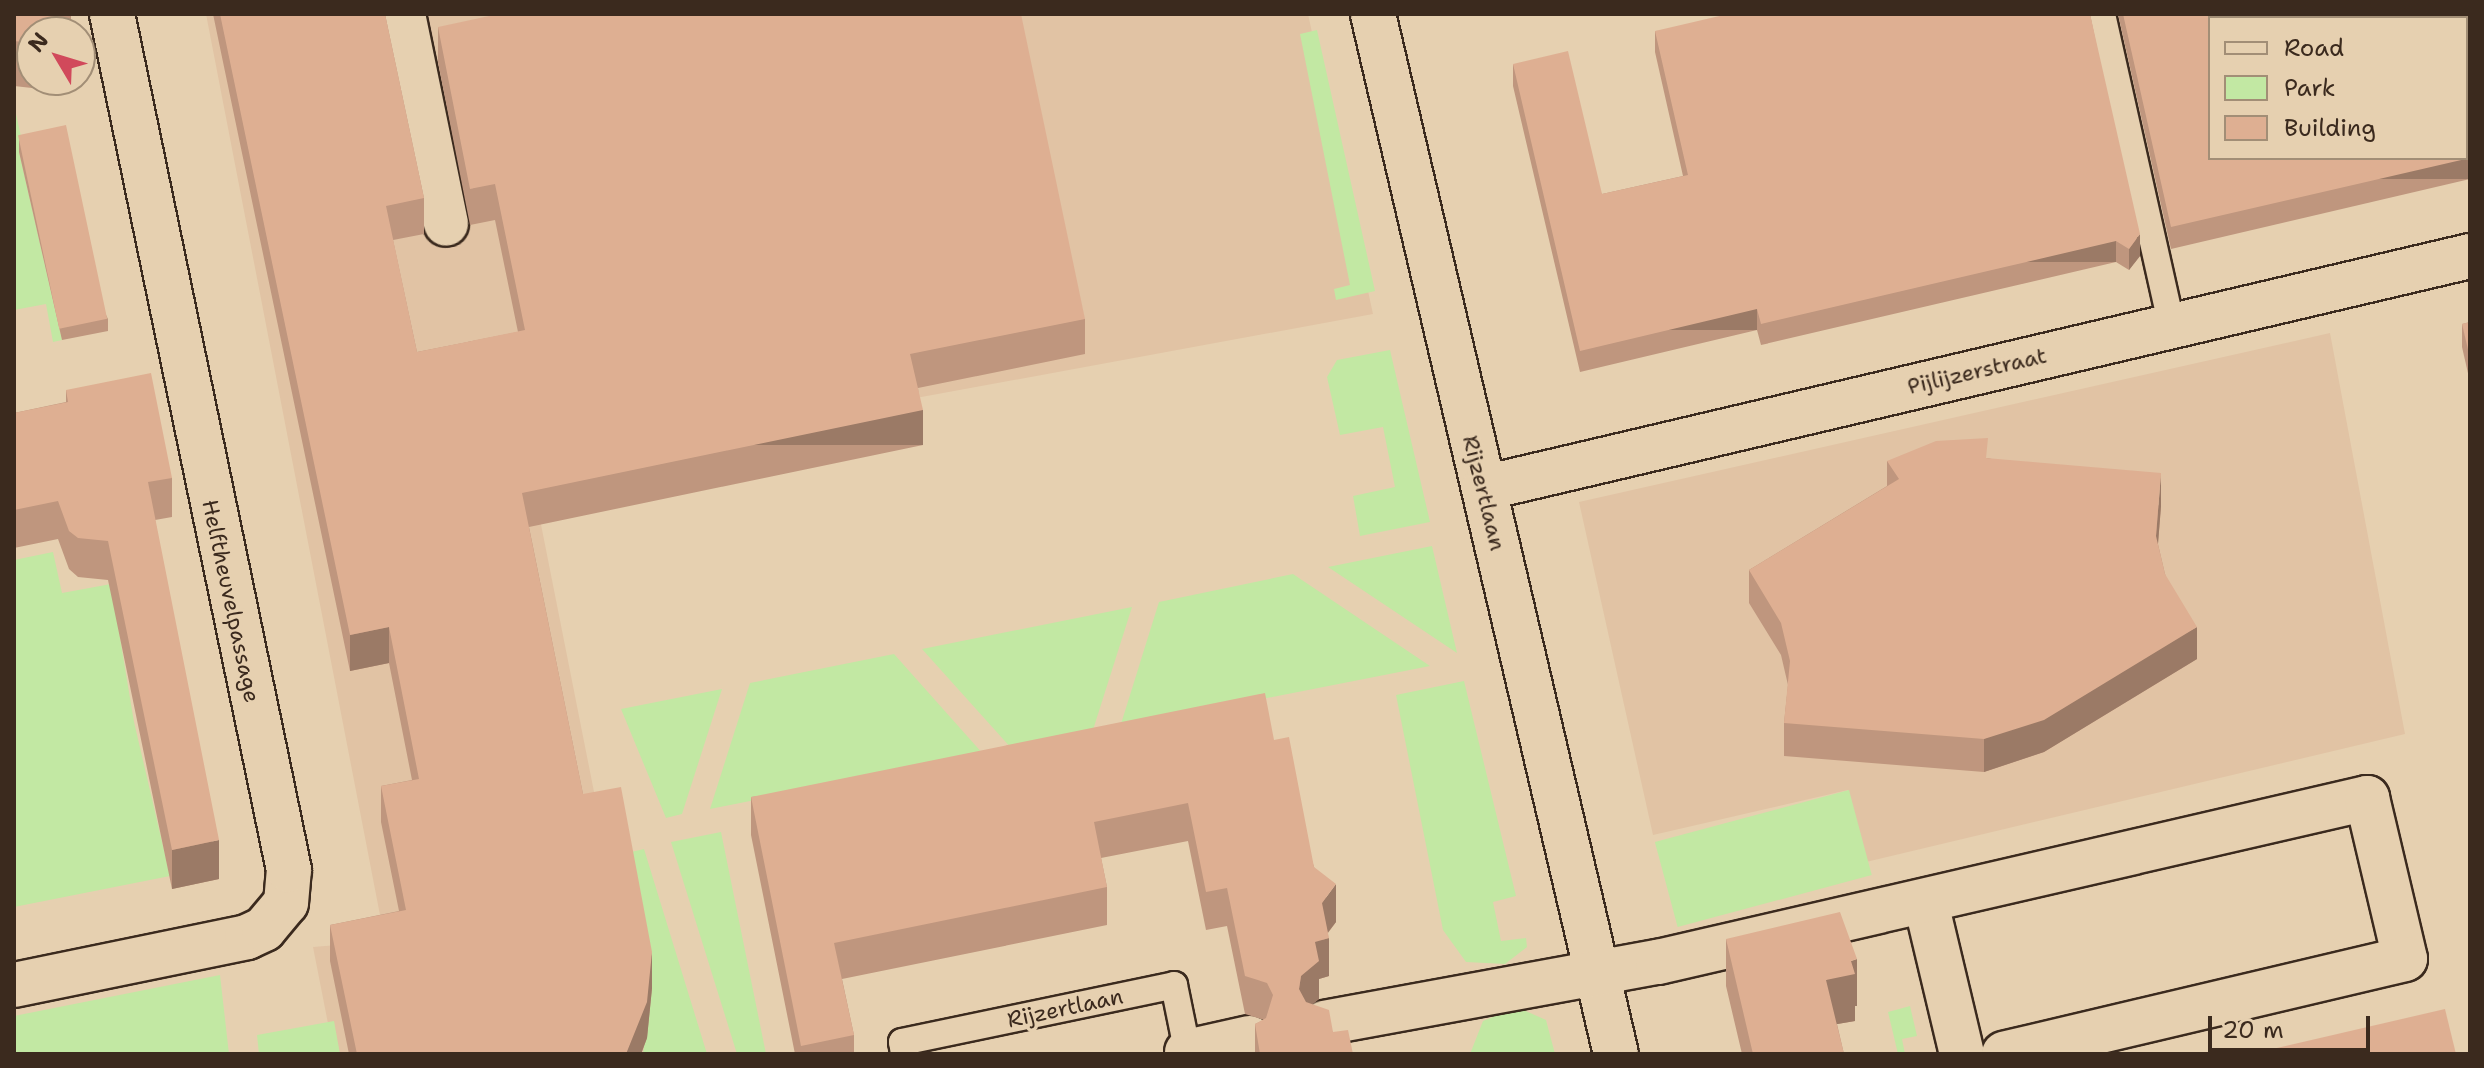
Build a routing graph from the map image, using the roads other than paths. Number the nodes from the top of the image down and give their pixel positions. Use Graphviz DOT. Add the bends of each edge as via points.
graph roads {
  1 [pos="112,14"];
  2 [pos="1373,14"];
  3 [pos="2102,14"];
  4 [pos="406,28"];
  5 [pos="455,33"];
  6 [pos="446,224"];
  7 [pos="2470,256"];
  8 [pos="2172,326"];
  9 [pos="1484,488"];
  10 [pos="1926,903"];
  11 [pos="1596,971"];
  12 [pos="14,985"];
  13 [pos="1324,1023"];
  14 [pos="1249,1038"];
  15 [pos="1187,1053"];
  16 [pos="904,1054"];
  17 [pos="1616,1054"];
  18 [pos="1962,1054"];
  19 [pos="2004,1054"];
  1 -- 12 [label="street, Helftheuvelpassage" via="289,870 286,903 264,929 247,937"];
  2 -- 9 [label="street, Rijzertlaan"];
  3 -- 8 [label="lane"];
  4 -- 5 [label="street"];
  4 -- 6 [label="street"];
  7 -- 8 [label="street, Pijlijzerstraat"];
  8 -- 9 [label="street, Pijlijzerstraat"];
  9 -- 11 [label="street, Rijzertlaan"];
  10 -- 11 [label="street"];
  10 -- 18 [label="street"];
  10 -- 19 [label="street" via="2367,798 2405,959"];
  11 -- 13 [label="street"];
  11 -- 17 [label="street, Rijzertlaan"];
  14 -- 15 [label="street, Rijzertlaan"];
  15 -- 16 [label="lane, Rijzertlaan" via="1174,985 902,1042"];
}
